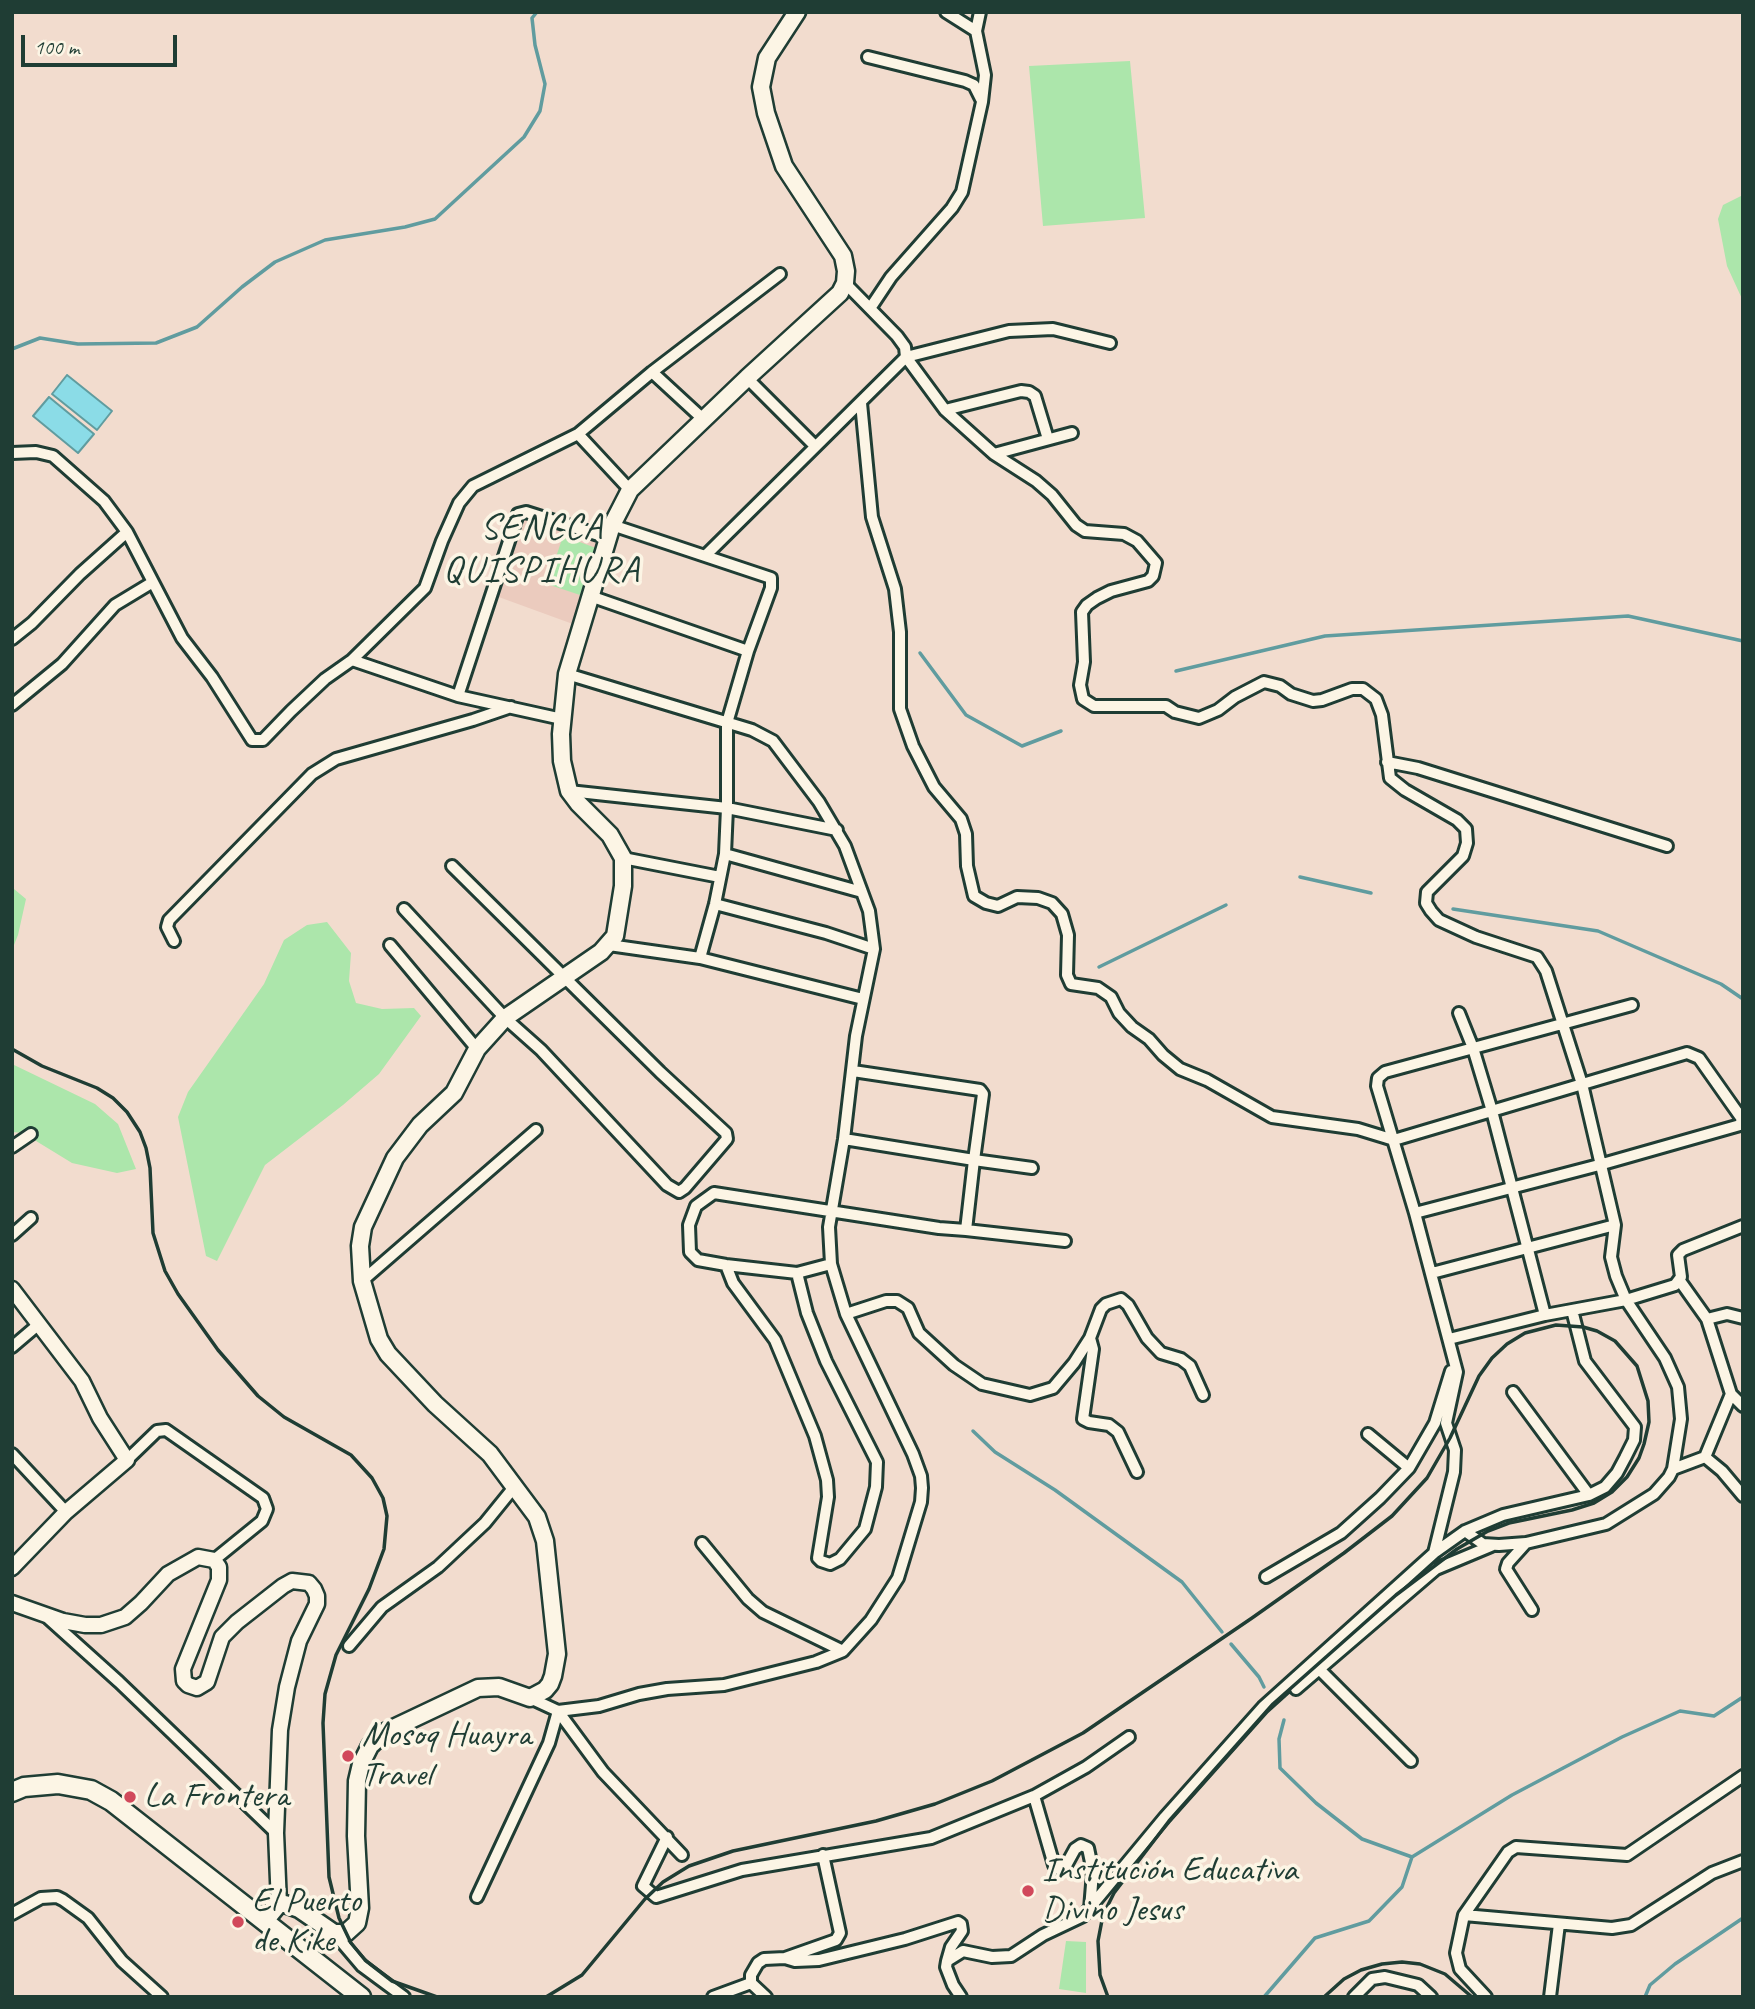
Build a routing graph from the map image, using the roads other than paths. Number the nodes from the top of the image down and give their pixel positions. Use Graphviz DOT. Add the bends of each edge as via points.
graph roads {
  1 [pos="797,12"];
  2 [pos="946,12"];
  3 [pos="980,12"];
  4 [pos="976,31"];
  5 [pos="868,57"];
  6 [pos="982,102"];
  7 [pos="780,274"];
  8 [pos="845,283"];
  9 [pos="871,307"];
  10 [pos="1111,343"];
  11 [pos="906,357"];
  12 [pos="652,372"];
  13 [pos="747,378"];
  14 [pos="861,402"];
  15 [pos="945,410"];
  16 [pos="703,419"];
  17 [pos="1072,433"];
  18 [pos="578,435"];
  19 [pos="1048,439"];
  20 [pos="815,446"];
  21 [pos="12,453"];
  22 [pos="994,454"];
  23 [pos="630,490"];
  24 [pos="127,532"];
  25 [pos="610,532"];
  26 [pos="706,555"];
  27 [pos="153,582"];
  28 [pos="590,596"];
  29 [pos="12,639"];
  30 [pos="748,651"];
  31 [pos="352,660"];
  32 [pos="567,674"];
  33 [pos="458,696"];
  34 [pos="12,705"];
  35 [pos="511,707"];
  36 [pos="562,719"];
  37 [pos="727,723"];
  38 [pos="1387,762"];
  39 [pos="569,791"];
  40 [pos="727,808"];
  41 [pos="837,830"];
  42 [pos="1667,846"];
  43 [pos="725,854"];
  44 [pos="623,858"];
  45 [pos="452,866"];
  46 [pos="720,877"];
  47 [pos="862,892"];
  48 [pos="715,904"];
  49 [pos="404,909"];
  50 [pos="174,941"];
  51 [pos="609,945"];
  52 [pos="390,946"];
  53 [pos="874,949"];
  54 [pos="700,958"];
  55 [pos="564,977"];
  56 [pos="863,999"];
  57 [pos="1632,1005"];
  58 [pos="1459,1013"];
  59 [pos="505,1018"];
  60 [pos="1564,1024"];
  61 [pos="1474,1048"];
  62 [pos="477,1049"];
  63 [pos="853,1071"];
  64 [pos="1582,1084"];
  65 [pos="1492,1111"];
  66 [pos="536,1130"];
  67 [pos="31,1134"];
  68 [pos="844,1139"];
  69 [pos="1394,1140"];
  70 [pos="12,1147"];
  71 [pos="974,1160"];
  72 [pos="1600,1165"];
  73 [pos="1032,1168"];
  74 [pos="1513,1186"];
  75 [pos="831,1210"];
  76 [pos="1415,1213"];
  77 [pos="31,1218"];
  78 [pos="1615,1224"];
  79 [pos="1743,1226"];
  80 [pos="966,1230"];
  81 [pos="12,1235"];
  82 [pos="1065,1241"];
  83 [pos="1529,1247"];
  84 [pos="831,1264"];
  85 [pos="726,1265"];
  86 [pos="797,1273"];
  87 [pos="1432,1273"];
  88 [pos="362,1281"];
  89 [pos="1680,1281"];
  90 [pos="12,1289"];
  91 [pos="1626,1300"];
  92 [pos="1572,1310"];
  93 [pos="846,1314"];
  94 [pos="1545,1315"];
  95 [pos="1743,1318"];
  96 [pos="1707,1319"];
  97 [pos="38,1324"];
  98 [pos="1090,1338"];
  99 [pos="1449,1339"];
  100 [pos="12,1347"];
  101 [pos="1454,1361"];
  102 [pos="1513,1392"];
  103 [pos="1731,1394"];
  104 [pos="1203,1395"];
  105 [pos="1743,1406"];
  106 [pos="1368,1434"];
  107 [pos="12,1454"];
  108 [pos="1705,1457"];
  109 [pos="127,1460"];
  110 [pos="1409,1468"];
  111 [pos="1673,1469"];
  112 [pos="1137,1472"];
  113 [pos="515,1486"];
  114 [pos="1589,1495"];
  115 [pos="1743,1496"];
  116 [pos="66,1512"];
  117 [pos="1465,1531"];
  118 [pos="702,1543"];
  119 [pos="1526,1543"];
  120 [pos="1491,1546"];
  121 [pos="1434,1553"];
  122 [pos="214,1560"];
  123 [pos="12,1568"];
  124 [pos="1266,1577"];
  125 [pos="15,1608"];
  126 [pos="1532,1610"];
  127 [pos="41,1612"];
  128 [pos="349,1646"];
  129 [pos="843,1651"];
  130 [pos="1302,1670"];
  131 [pos="1317,1672"];
  132 [pos="1296,1689"];
  133 [pos="530,1698"];
  134 [pos="558,1711"];
  135 [pos="1129,1737"];
  136 [pos="1411,1761"];
  137 [pos="1743,1776"];
  138 [pos="12,1792"];
  139 [pos="1034,1796"];
  140 [pos="276,1833"];
  141 [pos="667,1838"];
  142 [pos="682,1855"];
  143 [pos="823,1855"];
  144 [pos="1743,1861"];
  145 [pos="477,1897"];
  146 [pos="279,1904"];
  147 [pos="1090,1909"];
  148 [pos="12,1914"];
  149 [pos="1464,1915"];
  150 [pos="265,1921"];
  151 [pos="1559,1924"];
  152 [pos="334,1933"];
  153 [pos="785,1958"];
  154 [pos="947,1961"];
  155 [pos="751,1983"];
  156 [pos="162,1997"];
  157 [pos="361,1997"];
  158 [pos="404,1997"];
  159 [pos="713,1997"];
  160 [pos="766,1997"];
  161 [pos="961,1997"];
  162 [pos="1354,1997"];
  163 [pos="1431,1997"];
  164 [pos="1486,1997"];
  165 [pos="1550,1997"];
  1 -- 8 [label="main road" via="767,58 761,87 784,166 843,256"];
  2 -- 4 [label="street"];
  3 -- 4 [label="street"];
  4 -- 6 [label="street" via="985,75"];
  5 -- 6 [label="street" via="965,81 974,85"];
  6 -- 9 [label="street" via="962,192"];
  7 -- 12 [label="street"];
  8 -- 9 [label="street"];
  8 -- 13 [label="main road" via="840,293"];
  9 -- 11 [label="street" via="905,346"];
  10 -- 11 [label="street" via="1053,330 1009,331"];
  11 -- 14 [label="street"];
  11 -- 15 [label="street"];
  12 -- 16 [label="street"];
  12 -- 18 [label="street"];
  13 -- 16 [label="main road"];
  13 -- 20 [label="street"];
  14 -- 20 [label="street"];
  14 -- 69 [label="street" via="872,517 895,589 900,709 934,787 961,819 974,896 998,906 1017,897 1052,903 1062,914 1068,935 1071,984 1098,988 1111,997 1132,1027 1180,1069 1272,1117 1358,1129"];
  15 -- 19 [label="street" via="1029,392 1035,396"];
  15 -- 22 [label="street"];
  16 -- 23 [label="main road"];
  17 -- 19 [label="street"];
  18 -- 23 [label="street"];
  18 -- 31 [label="street" via="473,486 459,503 425,588"];
  19 -- 22 [label="street"];
  20 -- 26 [label="street"];
  21 -- 24 [label="street" via="53,456 104,501"];
  22 -- 38 [label="street" via="1036,481 1076,525 1085,531 1124,534 1137,541 1156,563 1148,581 1097,598 1082,612 1084,662 1080,676 1081,694 1087,703 1156,704 1199,718 1264,682 1313,701 1363,689 1376,699 1382,715"];
  23 -- 25 [label="main road"];
  24 -- 27 [label="street"];
  24 -- 29 [label="street"];
  25 -- 26 [label="street"];
  25 -- 28 [label="main road"];
  25 -- 33 [label="street" via="518,514"];
  26 -- 30 [label="street" via="771,578"];
  27 -- 31 [label="street" via="182,638 252,740 263,740 325,679"];
  27 -- 34 [label="street" via="114,605 62,664"];
  28 -- 30 [label="street"];
  28 -- 32 [label="main road"];
  30 -- 37 [label="street"];
  31 -- 33 [label="street"];
  32 -- 36 [label="main road"];
  32 -- 37 [label="street"];
  33 -- 35 [label="street"];
  35 -- 36 [label="street"];
  35 -- 50 [label="street" via="336,759 312,774 169,920 167,927"];
  36 -- 39 [label="main road" via="562,761"];
  37 -- 40 [label="street"];
  37 -- 41 [label="street" via="773,741"];
  38 -- 42 [label="street"];
  38 -- 60 [label="street" via="1390,778 1466,828 1462,856 1427,892 1431,911 1439,920 1476,937 1537,957"];
  39 -- 40 [label="street"];
  39 -- 44 [label="main road" via="610,835"];
  40 -- 41 [label="street"];
  40 -- 43 [label="street"];
  41 -- 47 [label="street"];
  43 -- 46 [label="street"];
  43 -- 47 [label="street"];
  44 -- 46 [label="street"];
  44 -- 51 [label="main road" via="615,936"];
  45 -- 55 [label="street"];
  46 -- 48 [label="street"];
  47 -- 53 [label="street"];
  48 -- 53 [label="street"];
  48 -- 54 [label="street"];
  49 -- 59 [label="street"];
  51 -- 54 [label="street"];
  51 -- 55 [label="main road"];
  52 -- 62 [label="street"];
  53 -- 56 [label="street"];
  54 -- 56 [label="street"];
  55 -- 59 [label="main road"];
  55 -- 59 [label="street" via="726,1133 727,1139 685,1188 679,1192 667,1185"];
  56 -- 63 [label="street"];
  57 -- 60 [label="street"];
  58 -- 61 [label="street"];
  59 -- 62 [label="main road"];
  60 -- 61 [label="street"];
  60 -- 64 [label="street"];
  61 -- 65 [label="street"];
  61 -- 69 [label="street" via="1385,1072 1378,1078"];
  62 -- 88 [label="main road" via="454,1093 420,1125 395,1158 363,1227"];
  63 -- 68 [label="street"];
  63 -- 71 [label="street" via="980,1090"];
  64 -- 65 [label="street"];
  64 -- 72 [label="street"];
  64 -- 72 [label="street" via="1691,1053 1742,1119 1740,1125"];
  65 -- 69 [label="street"];
  65 -- 74 [label="street"];
  66 -- 88 [label="street"];
  67 -- 70 [label="street"];
  68 -- 71 [label="street"];
  68 -- 75 [label="street"];
  69 -- 76 [label="street"];
  71 -- 73 [label="street"];
  71 -- 80 [label="street"];
  72 -- 74 [label="street"];
  72 -- 78 [label="street"];
  74 -- 76 [label="street"];
  74 -- 83 [label="street"];
  75 -- 80 [label="street"];
  75 -- 84 [label="street"];
  75 -- 85 [label="street" via="714,1193 696,1206 689,1225 690,1252 698,1260"];
  76 -- 87 [label="street"];
  77 -- 81 [label="street"];
  78 -- 83 [label="street"];
  78 -- 91 [label="street" via="1611,1257"];
  79 -- 89 [label="street" via="1683,1250 1678,1255"];
  80 -- 82 [label="street"];
  83 -- 87 [label="street"];
  83 -- 94 [label="street"];
  84 -- 86 [label="street"];
  84 -- 93 [label="street"];
  85 -- 86 [label="street"];
  85 -- 86 [label="street" via="733,1283 775,1340 815,1436 828,1497 818,1558 830,1564 865,1530 877,1462 826,1360"];
  87 -- 99 [label="street"];
  88 -- 113 [label="main road" via="388,1354 490,1454"];
  89 -- 91 [label="street"];
  89 -- 96 [label="street"];
  90 -- 97 [label="street"];
  91 -- 92 [label="street"];
  91 -- 111 [label="street" via="1665,1358 1678,1387 1681,1419"];
  92 -- 94 [label="street"];
  92 -- 114 [label="street" via="1584,1361 1635,1427 1634,1440 1617,1473 1605,1487"];
  93 -- 98 [label="street" via="897,1301 908,1308 919,1333 954,1365 982,1384 1030,1395 1053,1388"];
  93 -- 129 [label="street" via="913,1454 922,1488 898,1578"];
  94 -- 99 [label="street"];
  95 -- 96 [label="street" via="1727,1314"];
  96 -- 103 [label="street"];
  97 -- 100 [label="street"];
  97 -- 109 [label="street" via="82,1381"];
  98 -- 104 [label="street" via="1101,1309 1121,1299 1161,1353 1190,1366"];
  98 -- 112 [label="street" via="1093,1349 1083,1419 1118,1432"];
  99 -- 101 [label="street"];
  101 -- 110 [label="street" via="1435,1423"];
  101 -- 121 [label="street" via="1457,1372 1446,1429 1455,1463"];
  102 -- 114 [label="street"];
  103 -- 105 [label="street"];
  103 -- 108 [label="street"];
  106 -- 110 [label="street"];
  107 -- 116 [label="street"];
  108 -- 111 [label="street"];
  108 -- 115 [label="street"];
  109 -- 116 [label="street"];
  109 -- 122 [label="street" via="157,1431 166,1430 263,1499 267,1509 262,1521"];
  110 -- 124 [label="street" via="1341,1533"];
  111 -- 119 [label="street" via="1654,1494 1606,1524"];
  113 -- 128 [label="street" via="485,1523 438,1567 382,1607"];
  113 -- 133 [label="main road" via="537,1517 545,1541 557,1654 551,1684"];
  114 -- 117 [label="street" via="1503,1515"];
  116 -- 123 [label="street"];
  117 -- 120 [label="street"];
  117 -- 121 [label="street"];
  118 -- 129 [label="street" via="763,1612"];
  119 -- 120 [label="street"];
  119 -- 126 [label="street" via="1506,1569"];
  120 -- 131 [label="street" via="1436,1569"];
  121 -- 130 [label="street"];
  122 -- 127 [label="street" via="198,1557 168,1574 125,1617 113,1622 85,1625"];
  122 -- 140 [label="street" via="219,1580 183,1670 184,1681 192,1687 207,1682 228,1629 283,1586 292,1581 309,1583 317,1596 299,1641 279,1730"];
  125 -- 127 [label="street"];
  127 -- 140 [label="street"];
  129 -- 134 [label="street" via="724,1685 658,1690 599,1706"];
  130 -- 131 [label="street"];
  130 -- 147 [label="street" via="1245,1726"];
  131 -- 132 [label="street"];
  131 -- 136 [label="street"];
  133 -- 134 [label="street"];
  133 -- 152 [label="main road" via="499,1687 478,1688 385,1732 370,1745 357,1781 359,1913 353,1929"];
  134 -- 141 [label="street" via="603,1772"];
  134 -- 145 [label="street" via="549,1743"];
  135 -- 139 [label="street"];
  137 -- 149 [label="street" via="1627,1855 1516,1847"];
  138 -- 150 [label="highway" via="42,1784 91,1790"];
  139 -- 143 [label="street" via="931,1838"];
  139 -- 147 [label="street" via="1056,1868 1064,1869 1081,1845 1088,1848 1093,1872"];
  140 -- 146 [label="street"];
  141 -- 142 [label="street"];
  141 -- 143 [label="street" via="643,1885 656,1897 741,1870"];
  143 -- 153 [label="street" via="840,1933 836,1940"];
  144 -- 151 [label="street" via="1712,1873 1631,1925"];
  146 -- 150 [label="main road"];
  146 -- 152 [label="main road" via="299,1909"];
  147 -- 154 [label="street" via="1011,1956 963,1951"];
  148 -- 156 [label="street" via="41,1898 63,1900 88,1917 122,1961"];
  149 -- 151 [label="street"];
  149 -- 164 [label="street" via="1456,1952 1460,1969"];
  150 -- 157 [label="highway"];
  151 -- 165 [label="street"];
  152 -- 158 [label="street" via="362,1966"];
  153 -- 154 [label="street" via="819,1960 958,1922 962,1931"];
  153 -- 155 [label="street" via="758,1963"];
  154 -- 161 [label="street"];
  155 -- 159 [label="street"];
  155 -- 160 [label="street"];
  162 -- 163 [label="street" via="1373,1979 1385,1977 1418,1985"];
}
